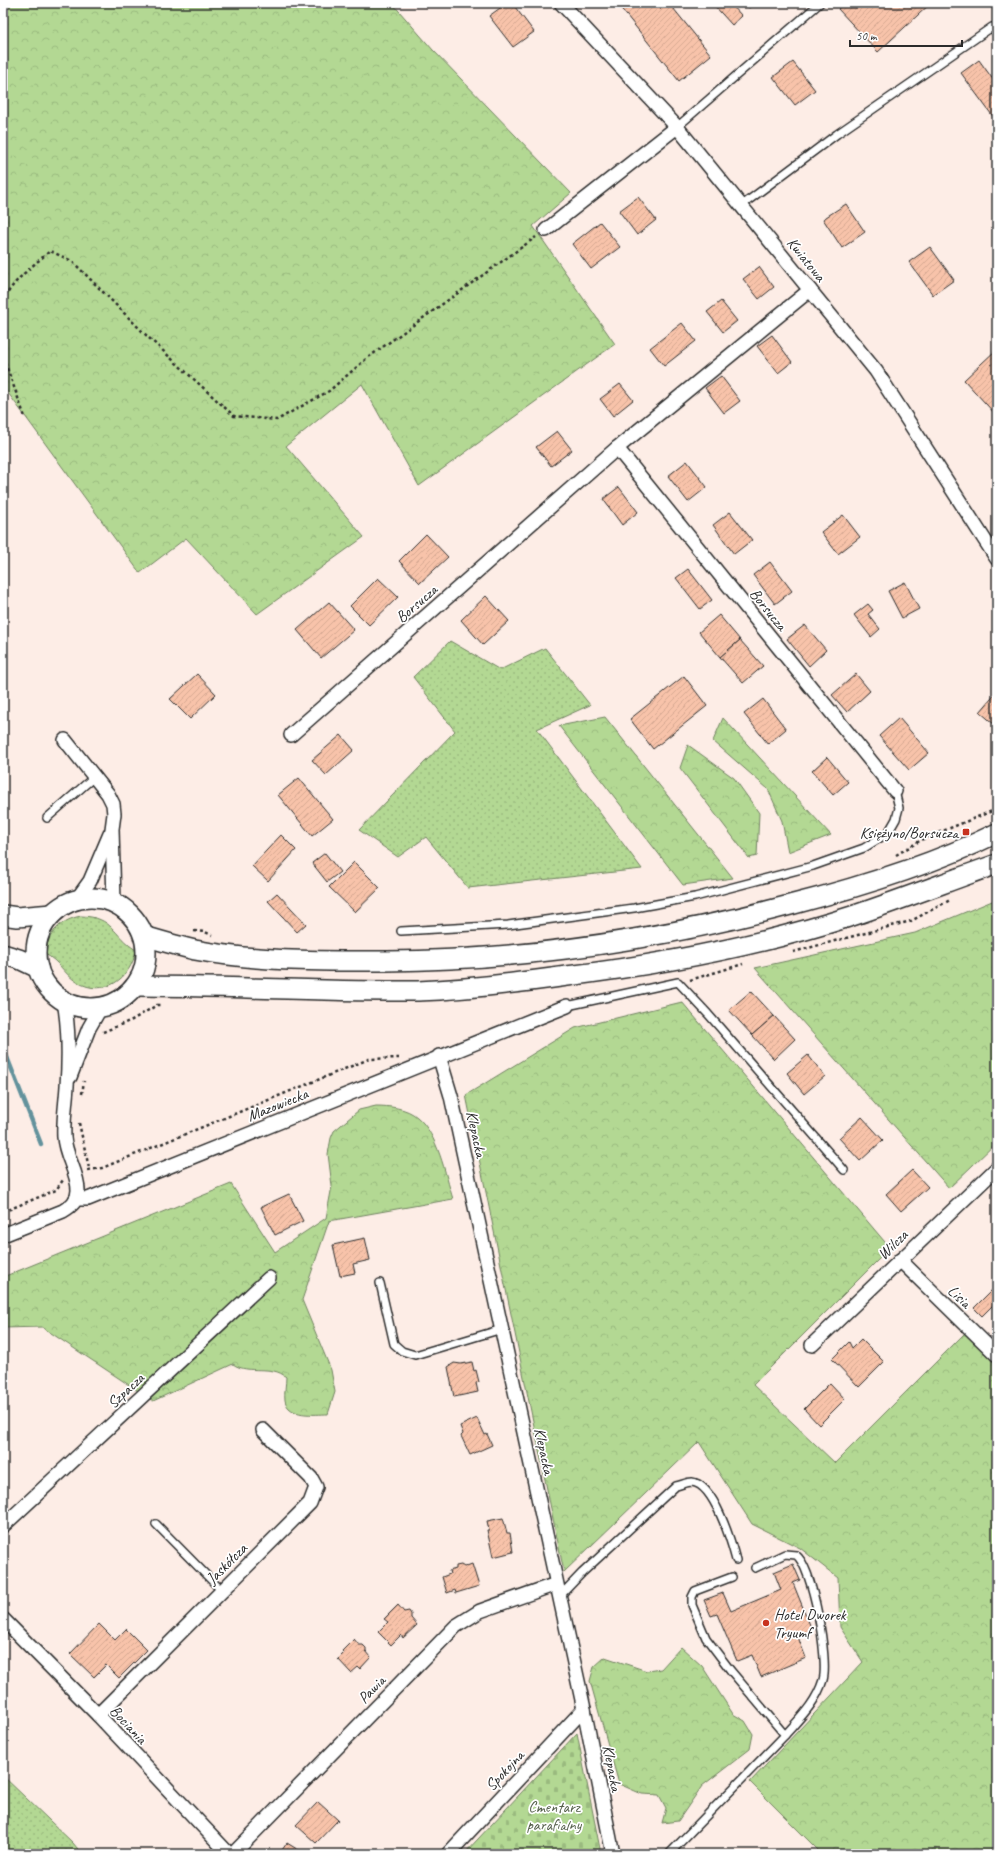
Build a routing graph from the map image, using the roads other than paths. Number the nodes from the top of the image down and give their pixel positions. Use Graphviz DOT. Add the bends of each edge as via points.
graph roads {
  1 [pos="561,3"];
  2 [pos="820,3"];
  3 [pos="997,34"];
  4 [pos="677,126"];
  5 [pos="741,206"];
  6 [pos="546,230"];
  7 [pos="810,290"];
  8 [pos="617,448"];
  9 [pos="997,558"];
  10 [pos="292,736"];
  11 [pos="65,740"];
  12 [pos="94,777"];
  13 [pos="895,791"];
  14 [pos="47,818"];
  15 [pos="112,829"];
  16 [pos="997,833"];
  17 [pos="997,864"];
  18 [pos="77,899"];
  19 [pos="114,902"];
  20 [pos="52,914"];
  21 [pos="3,915"];
  22 [pos="401,931"];
  23 [pos="144,936"];
  24 [pos="3,954"];
  25 [pos="38,968"];
  26 [pos="136,986"];
  27 [pos="64,1001"];
  28 [pos="567,1006"];
  29 [pos="101,1007"];
  30 [pos="439,1056"];
  31 [pos="67,1087"];
  32 [pos="997,1168"];
  33 [pos="844,1170"];
  34 [pos="76,1199"];
  35 [pos="3,1235"];
  36 [pos="900,1260"];
  37 [pos="269,1278"];
  38 [pos="380,1283"];
  39 [pos="502,1328"];
  40 [pos="812,1345"];
  41 [pos="997,1356"];
  42 [pos="263,1430"];
  43 [pos="156,1524"];
  44 [pos="3,1526"];
  45 [pos="736,1560"];
  46 [pos="755,1568"];
  47 [pos="732,1577"];
  48 [pos="558,1590"];
  49 [pos="222,1591"];
  50 [pos="3,1619"];
  51 [pos="584,1709"];
  52 [pos="98,1715"];
  53 [pos="784,1735"];
  54 [pos="229,1854"];
  55 [pos="233,1854"];
  56 [pos="448,1854"];
  57 [pos="613,1854"];
  58 [pos="669,1854"];
  1 -- 4 [label="street, Kwiatowa"];
  2 -- 4 [label="lane"];
  3 -- 5 [label="lane" via="992,27 837,134"];
  4 -- 5 [label="street, Kwiatowa"];
  4 -- 6 [label="street"];
  5 -- 7 [label="street, Kwiatowa"];
  7 -- 8 [label="street, Borsucza"];
  7 -- 9 [label="street, Kwiatowa" via="876,371"];
  8 -- 10 [label="street, Borsucza"];
  8 -- 13 [label="street, Borsucza"];
  11 -- 12 [label="street"];
  12 -- 14 [label="lane"];
  12 -- 15 [label="street" via="113,804"];
  13 -- 22 [label="lane" via="899,808 888,833 864,848 813,866 695,897 634,908 508,925"];
  15 -- 18 [label="street" via="90,881"];
  15 -- 19 [label="street"];
  16 -- 23 [label="main road" via="904,871 832,894 725,923 582,948 425,960 295,961 198,950"];
  17 -- 26 [label="main road" via="852,916 804,930 738,947 638,967 504,985 419,990"];
  18 -- 19 [label="main road" via="96,898"];
  18 -- 20 [label="main road"];
  19 -- 23 [label="main road" via="133,916"];
  20 -- 21 [label="main road" via="17,917"];
  20 -- 25 [label="main road" via="44,923 38,940"];
  23 -- 26 [label="main road" via="146,962"];
  24 -- 25 [label="main road"];
  25 -- 27 [label="main road" via="48,987"];
  26 -- 29 [label="main road" via="126,996"];
  27 -- 29 [label="main road" via="82,1007"];
  27 -- 31 [label="street" via="68,1022"];
  28 -- 30 [label="street, Mazowiecka"];
  28 -- 33 [label="lane" via="678,982"];
  29 -- 31 [label="street" via="89,1028"];
  30 -- 34 [label="street, Mazowiecka" via="88,1199"];
  30 -- 39 [label="street, Klepacka" via="451,1096"];
  31 -- 34 [label="street" via="64,1103 64,1139 68,1158 76,1175"];
  32 -- 36 [label="street, Wilcza"];
  34 -- 35 [label="street" via="63,1211"];
  36 -- 40 [label="street, Wilcza"];
  36 -- 41 [label="street, Lisia"];
  37 -- 44 [label="street, Szpacza"];
  38 -- 39 [label="lane" via="394,1344 402,1351 415,1355"];
  39 -- 48 [label="street, Klepacka"];
  42 -- 49 [label="street, Jaskółcza" via="312,1478 316,1487 310,1503"];
  43 -- 49 [label="lane"];
  45 -- 48 [label="lane" via="712,1496 703,1487 692,1482 676,1486 582,1572"];
  46 -- 53 [label="lane" via="785,1554 796,1555 801,1560 815,1598 825,1666 823,1680 808,1710"];
  47 -- 53 [label="lane" via="695,1591 692,1605 706,1638"];
  48 -- 51 [label="street, Klepacka"];
  48 -- 55 [label="street, Pawia" via="480,1611 456,1626"];
  49 -- 52 [label="street, Jaskółcza"];
  50 -- 52 [label="street, Bociania"];
  51 -- 56 [label="street, Spokojna"];
  51 -- 57 [label="street, Klepacka"];
  52 -- 54 [label="street, Bociania"];
  53 -- 58 [label="lane"];
}
